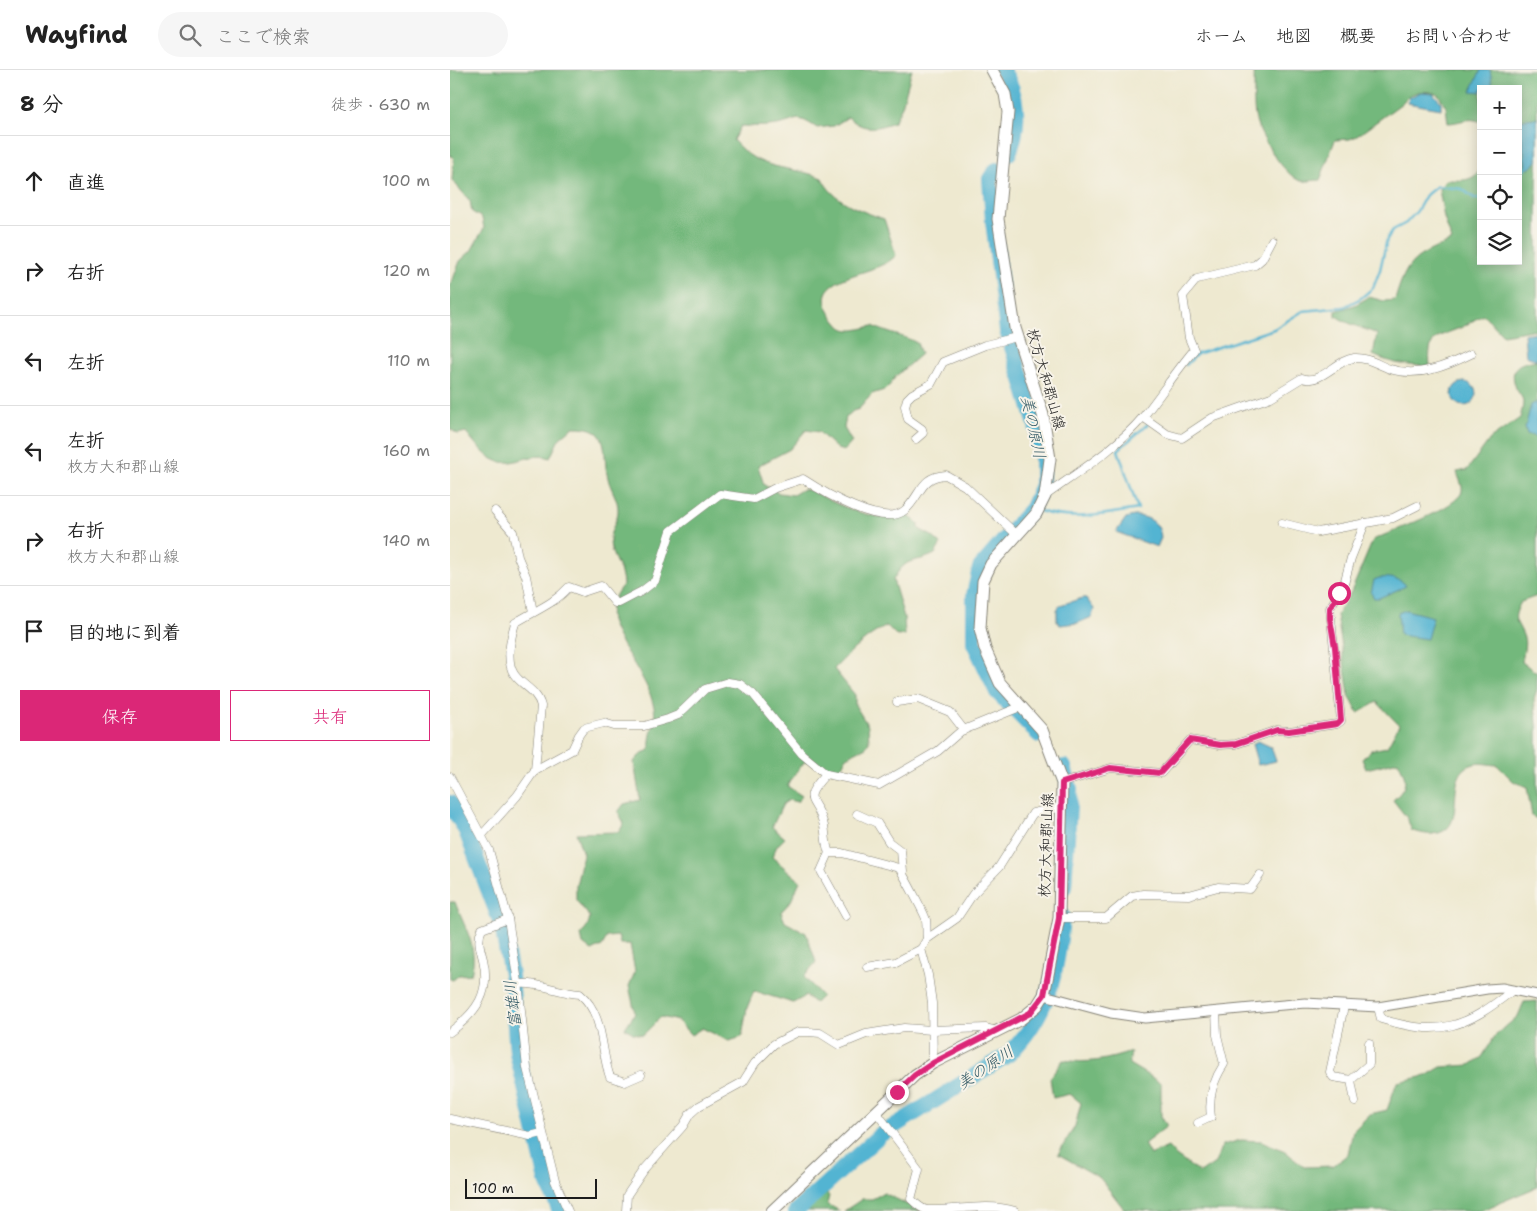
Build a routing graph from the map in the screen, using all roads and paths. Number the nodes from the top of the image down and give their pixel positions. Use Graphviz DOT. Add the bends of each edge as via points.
graph roads {
  1 [pos="992,70"];
  2 [pos="1272,240"];
  3 [pos="1017,337"];
  4 [pos="1471,354"];
  5 [pos="1143,417"];
  6 [pos="916,438"];
  7 [pos="1045,496"];
  8 [pos="1417,506"];
  9 [pos="495,511"];
  10 [pos="1282,523"];
  11 [pos="1365,523"];
  12 [pos="1016,534"];
  13 [pos="533,612"];
  14 [pos="897,702"];
  15 [pos="1020,707"];
  16 [pos="964,730"];
  17 [pos="535,770"];
  18 [pos="826,774"];
  19 [pos="450,778"];
  20 [pos="1062,783"];
  21 [pos="1062,807"];
  22 [pos="856,814"];
  23 [pos="482,835"];
  24 [pos="829,853"];
  25 [pos="903,871"];
  26 [pos="1260,875"];
  27 [pos="846,916"];
  28 [pos="1059,918"];
  29 [pos="508,919"];
  30 [pos="927,939"];
  31 [pos="921,949"];
  32 [pos="866,967"];
  33 [pos="519,984"];
  34 [pos="1513,990"];
  35 [pos="1537,995"];
  36 [pos="1049,997"];
  37 [pos="1344,1006"];
  38 [pos="1378,1007"];
  39 [pos="1216,1011"];
  40 [pos="932,1030"];
  41 [pos="998,1031"];
  42 [pos="450,1032"];
  43 [pos="1369,1043"];
  44 [pos="933,1063"];
  45 [pos="641,1075"];
  46 [pos="1351,1080"];
  47 [pos="1355,1102"];
  48 [pos="877,1113"];
  49 [pos="450,1119"];
  50 [pos="1198,1123"];
  51 [pos="542,1133"];
  52 [pos="568,1211"];
  53 [pos="626,1211"];
  54 [pos="772,1211"];
  55 [pos="927,1211"];
  56 [pos="1015,1211"];
  1 -- 3 [label="main road, 枚方大和郡山線" via="1005,94 1008,112 998,219"];
  2 -- 5 [label="street" via="1262,259 1254,265 1197,279 1183,296 1188,338 1194,350"];
  3 -- 6 [label="street" via="985,345 943,362 931,384 912,394 905,406 908,419 922,429 923,433"];
  3 -- 7 [label="main road, 枚方大和郡山線" via="1044,415 1050,459"];
  4 -- 5 [label="street" via="1448,366 1412,372 1392,370 1361,358 1351,358 1319,376 1302,378 1271,397 1212,418 1182,438 1167,434"];
  5 -- 7 [label="street"];
  7 -- 12 [label="main road, 枚方大和郡山線" via="1036,514"];
  8 -- 11 [label="street" via="1393,518"];
  9 -- 13 [label="street" via="513,532"];
  10 -- 11 [label="street" via="1318,532"];
  11 -- 20 [label="street" via="1344,584 1330,608 1341,720 1337,724 1277,730 1236,744 1190,740 1160,773 1110,768"];
  12 -- 13 [label="street" via="965,486 946,475 932,478 924,484 905,510 896,515 870,512 843,502 803,479 754,499 720,494 671,531 655,581 619,603 615,603 601,586 583,592 569,586 563,594"];
  12 -- 15 [label="main road, 枚方大和郡山線" via="991,564 984,581 980,628 1000,683"];
  13 -- 17 [label="street" via="515,623 510,666 514,675 539,699"];
  14 -- 16 [label="street" via="918,699 950,712"];
  15 -- 16 [label="street"];
  15 -- 20 [label="main road, 枚方大和郡山線" via="1042,730"];
  16 -- 18 [label="street" via="938,750 879,784"];
  17 -- 18 [label="street" via="572,750 584,728 604,723 644,726 668,720 678,715 705,689 728,682 740,684 753,694 802,754"];
  17 -- 23 [label="street"];
  18 -- 24 [label="street" via="812,790 811,800 825,827 824,842"];
  19 -- 23 [label="street"];
  20 -- 21 [label="main road, 枚方大和郡山線"];
  21 -- 28 [label="main road, 枚方大和郡山線"];
  21 -- 30 [label="street" via="1033,813 1000,867 973,894 958,918"];
  22 -- 25 [label="street" via="877,823 889,842 901,851"];
  23 -- 29 [label="street"];
  24 -- 25 [label="street" via="842,853"];
  24 -- 27 [label="street" via="821,871"];
  25 -- 30 [label="street" via="925,915"];
  26 -- 28 [label="street" via="1250,889 1218,887 1184,895 1143,894 1132,896 1106,918"];
  28 -- 36 [label="main road, 枚方大和郡山線"];
  29 -- 33 [label="street"];
  29 -- 42 [label="street" via="482,929 479,936 486,977 483,996 468,1017"];
  30 -- 31 [label="street"];
  31 -- 32 [label="street" via="896,962"];
  31 -- 40 [label="street" via="928,975"];
  33 -- 45 [label="street" via="580,994 593,1012 602,1034 603,1055 610,1077 624,1082"];
  33 -- 51 [label="street" via="525,1053"];
  34 -- 35 [label="street"];
  34 -- 38 [label="street" via="1486,989"];
  34 -- 38 [label="street" via="1465,1022 1427,1029 1380,1019"];
  36 -- 39 [label="street" via="1145,1018"];
  36 -- 41 [label="main road, 枚方大和郡山線" via="1030,1013"];
  37 -- 38 [label="street"];
  37 -- 39 [label="street" via="1304,1003"];
  37 -- 46 [label="street" via="1330,1072 1333,1077"];
  39 -- 50 [label="street" via="1217,1035 1224,1064 1211,1092 1211,1117"];
  40 -- 41 [label="street"];
  40 -- 44 [label="street"];
  40 -- 53 [label="street" via="887,1030 838,1045 820,1033 798,1032 784,1037 764,1052 737,1087 690,1114 627,1195"];
  41 -- 44 [label="main road, 枚方大和郡山線"];
  43 -- 46 [label="street" via="1369,1064"];
  44 -- 48 [label="main road, 枚方大和郡山線" via="915,1075"];
  46 -- 47 [label="street"];
  48 -- 54 [label="main road, 枚方大和郡山線"];
  48 -- 55 [label="street" via="919,1169 910,1199"];
  49 -- 51 [label="street" via="530,1136"];
  51 -- 52 [label="street" via="555,1181"];
  55 -- 56 [label="street" via="1002,1207"];
}
